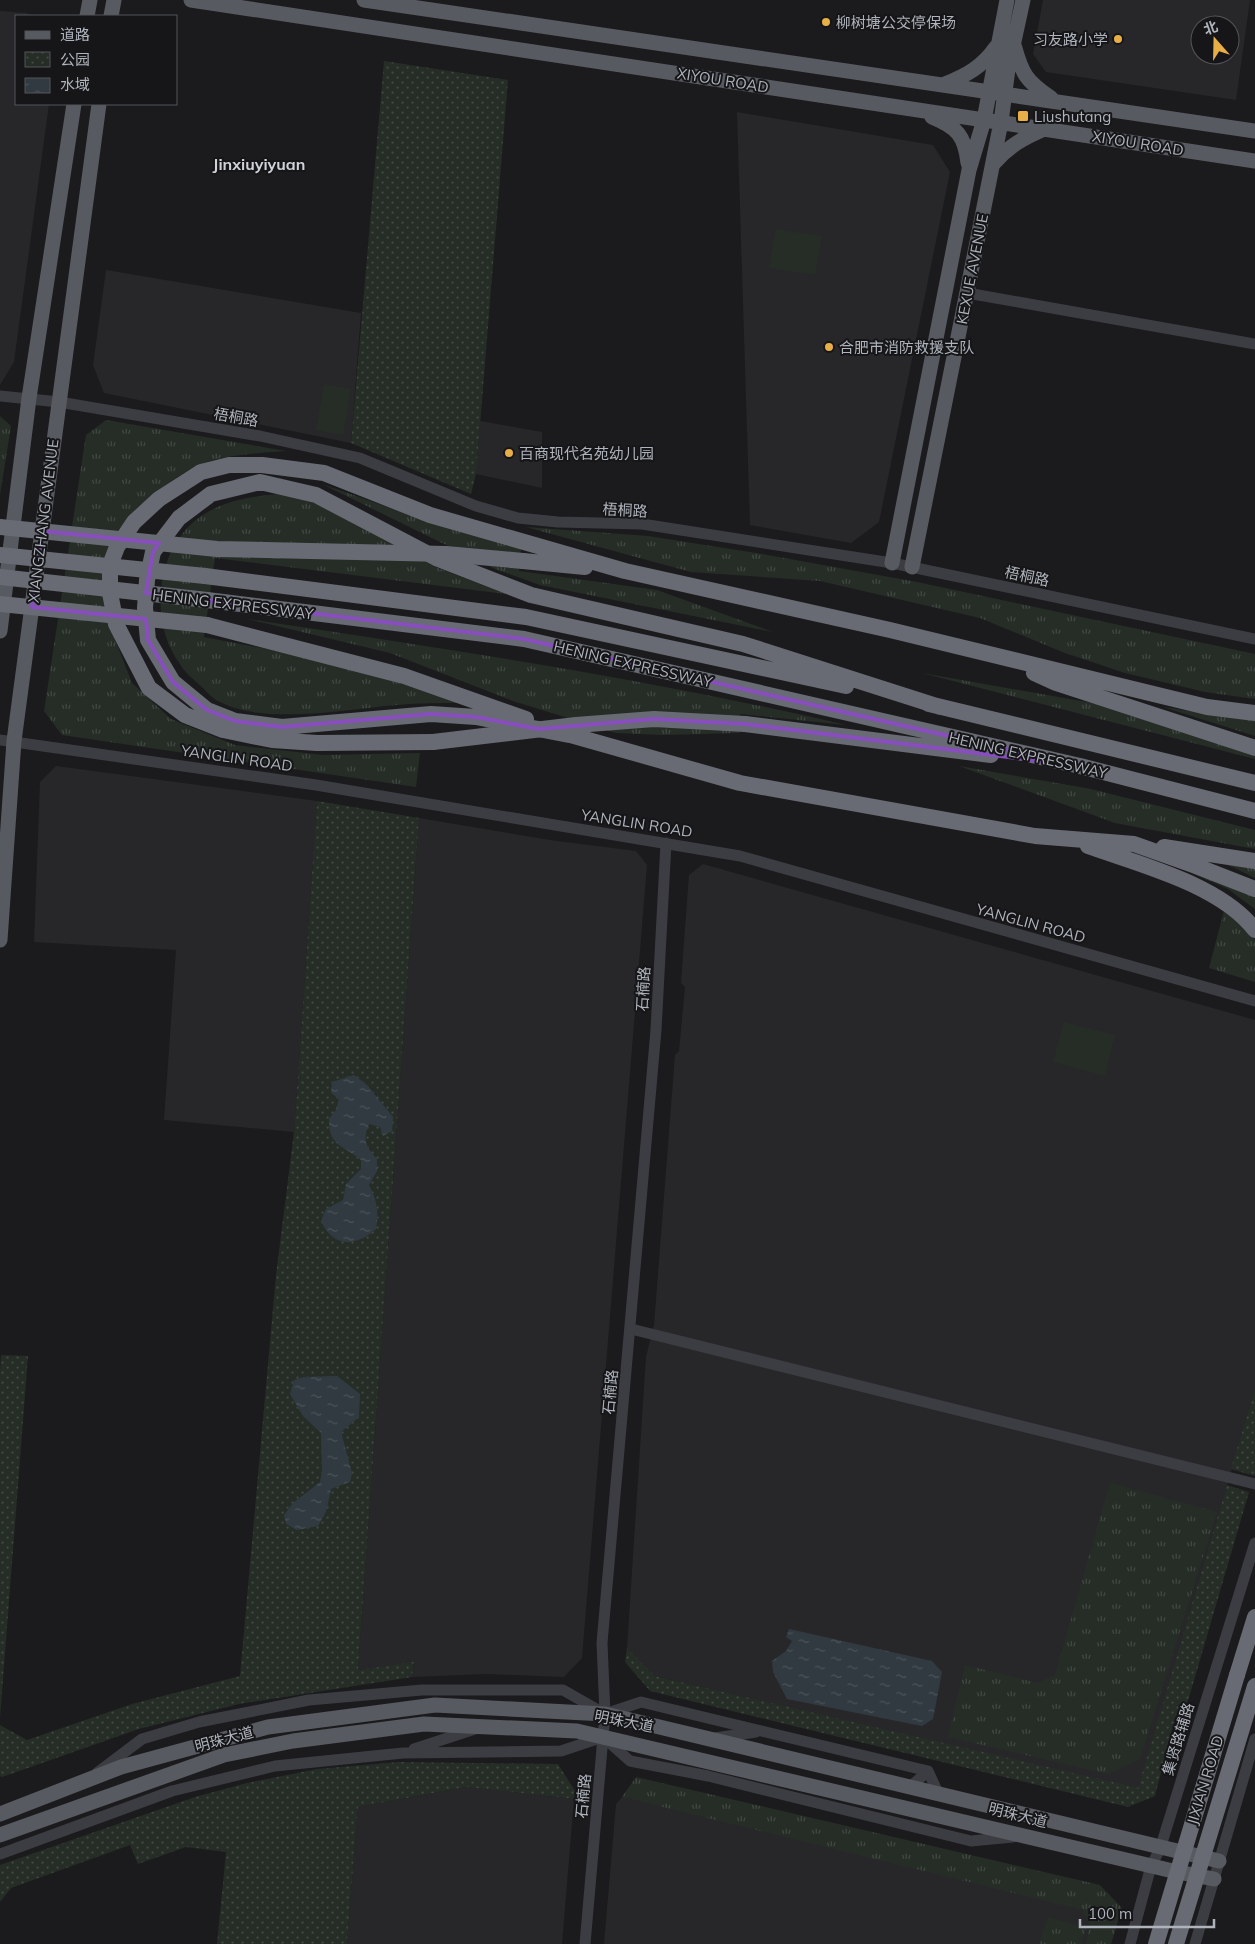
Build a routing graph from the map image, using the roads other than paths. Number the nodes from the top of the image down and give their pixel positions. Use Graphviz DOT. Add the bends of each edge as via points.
graph roads {
  1 [pos="90,0"];
  2 [pos="114,0"];
  3 [pos="191,0"];
  4 [pos="364,0"];
  5 [pos="1007,0"];
  6 [pos="1023,0"];
  7 [pos="382,1"];
  8 [pos="88,15"];
  9 [pos="111,15"];
  10 [pos="1006,44"];
  11 [pos="944,84"];
  12 [pos="989,91"];
  13 [pos="1005,93"];
  14 [pos="1054,100"];
  15 [pos="74,105"];
  16 [pos="99,105"];
  17 [pos="914,109"];
  18 [pos="984,120"];
  19 [pos="1001,122"];
  20 [pos="1045,129"];
  21 [pos="1255,131"];
  22 [pos="1255,160"];
  23 [pos="993,164"];
  24 [pos="968,170"];
  25 [pos="967,293"];
  26 [pos="1255,344"];
  27 [pos="0,396"];
  28 [pos="29,398"];
  29 [pos="59,402"];
  30 [pos="0,527"];
  31 [pos="0,555"];
  32 [pos="892,563"];
  33 [pos="912,567"];
  34 [pos="625,571"];
  35 [pos="0,577"];
  36 [pos="0,604"];
  37 [pos="0,631"];
  38 [pos="1255,639"];
  39 [pos="995,656"];
  40 [pos="940,707"];
  41 [pos="1255,713"];
  42 [pos="569,735"];
  43 [pos="7,740"];
  44 [pos="1255,748"];
  45 [pos="1080,766"];
  46 [pos="1255,783"];
  47 [pos="1255,811"];
  48 [pos="1067,838"];
  49 [pos="666,843"];
  50 [pos="1134,844"];
  51 [pos="1255,861"];
  52 [pos="1255,890"];
  53 [pos="1255,930"];
  54 [pos="0,940"];
  55 [pos="1255,1001"];
  56 [pos="631,1329"];
  57 [pos="1255,1484"];
  58 [pos="1255,1543"];
  59 [pos="1255,1617"];
  60 [pos="1255,1686"];
  61 [pos="435,1690"];
  62 [pos="508,1710"];
  63 [pos="605,1714"];
  64 [pos="481,1727"];
  65 [pos="763,1731"];
  66 [pos="603,1737"];
  67 [pos="1255,1738"];
  68 [pos="706,1739"];
  69 [pos="403,1753"];
  70 [pos="703,1761"];
  71 [pos="928,1771"];
  72 [pos="87,1780"];
  73 [pos="751,1786"];
  74 [pos="908,1788"];
  75 [pos="939,1795"];
  76 [pos="0,1802"];
  77 [pos="25,1804"];
  78 [pos="0,1814"];
  79 [pos="0,1835"];
  80 [pos="1023,1836"];
  81 [pos="1160,1849"];
  82 [pos="0,1854"];
  83 [pos="1219,1861"];
  84 [pos="1151,1866"];
  85 [pos="1214,1879"];
  86 [pos="585,1944"];
  87 [pos="1130,1944"];
  88 [pos="1156,1944"];
  89 [pos="1176,1944"];
  90 [pos="1195,1944"];
  1 -- 8 [label="main road"];
  2 -- 9 [label="main road"];
  3 -- 17 [label="main road, XIYOU ROAD"];
  4 -- 7 [label="main road, XIYOU ROAD"];
  5 -- 10 [label="main road, KEXUE AVENUE"];
  6 -- 10 [label="main road, KEXUE AVENUE"];
  7 -- 11 [label="main road, XIYOU ROAD"];
  10 -- 11 [label="main road" via="969,74"];
  10 -- 12 [label="main road, KEXUE AVENUE"];
  10 -- 13 [label="main road, KEXUE AVENUE"];
  10 -- 14 [label="main road" via="1030,84"];
  11 -- 12 [label="main road, XIYOU ROAD"];
  12 -- 13 [label="main road, XIYOU ROAD"];
  12 -- 18 [label="main road, KEXUE AVENUE"];
  13 -- 14 [label="main road, XIYOU ROAD"];
  13 -- 19 [label="main road, KEXUE AVENUE"];
  14 -- 21 [label="main road, XIYOU ROAD"];
  15 -- 28 [label="main road, XIANGZHANG AVENUE"];
  16 -- 29 [label="main road, XIANGZHANG AVENUE"];
  17 -- 18 [label="main road, XIYOU ROAD"];
  17 -- 24 [label="main road" via="948,123 962,137"];
  18 -- 19 [label="main road, XIYOU ROAD"];
  18 -- 24 [label="main road, KEXUE AVENUE"];
  19 -- 20 [label="main road, XIYOU ROAD"];
  19 -- 23 [label="main road, KEXUE AVENUE"];
  20 -- 22 [label="main road, XIYOU ROAD"];
  20 -- 23 [label="main road" via="1019,140"];
  23 -- 25 [label="main road, KEXUE AVENUE"];
  24 -- 32 [label="main road, KEXUE AVENUE"];
  25 -- 26 [label="street"];
  25 -- 33 [label="main road, KEXUE AVENUE"];
  27 -- 28 [label="street, 梧桐路"];
  28 -- 29 [label="street, 梧桐路"];
  28 -- 37 [label="main road, XIANGZHANG AVENUE"];
  29 -- 32 [label="street, 梧桐路" via="260,436 360,458 476,506 518,518 642,524"];
  29 -- 43 [label="main road, XIANGZHANG AVENUE"];
  30 -- 34 [label="highway, bridge" via="217,549 446,554"];
  31 -- 40 [label="highway, HENING EXPRESSWAY, bridge" via="205,576 526,617"];
  32 -- 33 [label="street, 梧桐路"];
  33 -- 38 [label="street, 梧桐路"];
  34 -- 39 [label="highway"];
  34 -- 45 [label="highway, bridge" via="430,515 324,473 262,465 229,465 201,472 159,498 134,522 117,547 110,565 110,593 116,624 149,688 185,714 223,730 272,740 433,742 654,719 745,724"];
  35 -- 45 [label="highway, HENING EXPRESSWAY, bridge" via="524,639"];
  36 -- 42 [label="highway, bridge" via="207,625 404,676"];
  39 -- 41 [label="highway" via="1207,707"];
  39 -- 44 [label="highway" via="1056,683"];
  40 -- 42 [label="highway" via="743,644 530,595 436,558 316,495 260,482 211,494 179,518 153,552 145,608 148,640 173,682 207,710 235,721 282,727 431,714 476,717"];
  40 -- 46 [label="highway, HENING EXPRESSWAY"];
  42 -- 48 [label="highway" via="740,783 1035,836"];
  43 -- 49 [label="street, YANGLIN ROAD" via="316,785"];
  43 -- 54 [label="main road, XIANGZHANG AVENUE"];
  45 -- 47 [label="highway, HENING EXPRESSWAY"];
  48 -- 50 [label="highway"];
  48 -- 53 [label="highway" via="1202,888 1240,912"];
  49 -- 55 [label="street, YANGLIN ROAD" via="740,856"];
  49 -- 56 [label="street, 石楠路" via="656,1035"];
  50 -- 51 [label="highway"];
  50 -- 52 [label="highway"];
  56 -- 57 [label="street"];
  56 -- 63 [label="street, 石楠路" via="602,1643"];
  58 -- 81 [label="street, 集贤路辅路"];
  59 -- 88 [label="highway, JIXIAN ROAD, bridge"];
  60 -- 89 [label="highway, JIXIAN ROAD, bridge"];
  61 -- 62 [label="street"];
  61 -- 63 [label="street" via="563,1690"];
  61 -- 72 [label="street" via="309,1700 199,1722 142,1739"];
  62 -- 63 [label="main road, 明珠大道"];
  62 -- 72 [label="main road, 明珠大道" via="435,1705 268,1727 121,1767"];
  63 -- 65 [label="street" via="641,1702"];
  63 -- 66 [label="street, 石楠路"];
  63 -- 68 [label="main road, 明珠大道"];
  64 -- 66 [label="main road, 明珠大道" via="576,1731"];
  64 -- 69 [label="street"];
  64 -- 79 [label="main road, 明珠大道" via="424,1724 293,1741 224,1755"];
  65 -- 68 [label="street"];
  65 -- 71 [label="street"];
  66 -- 69 [label="street" via="561,1751"];
  66 -- 70 [label="main road, 明珠大道"];
  66 -- 73 [label="street" via="630,1761"];
  66 -- 86 [label="street, 石楠路"];
  67 -- 83 [label="street"];
  68 -- 74 [label="main road, 明珠大道"];
  69 -- 82 [label="street" via="275,1766 172,1791"];
  70 -- 73 [label="street"];
  70 -- 80 [label="main road, 明珠大道"];
  71 -- 74 [label="street"];
  71 -- 75 [label="street"];
  72 -- 77 [label="main road, 明珠大道"];
  73 -- 80 [label="street" via="971,1841"];
  74 -- 75 [label="main road, 明珠大道"];
  75 -- 81 [label="main road, 明珠大道"];
  76 -- 77 [label="main road"];
  77 -- 78 [label="main road, 明珠大道"];
  80 -- 84 [label="main road, 明珠大道"];
  81 -- 83 [label="main road, 明珠大道"];
  81 -- 84 [label="street, 集贤路辅路"];
  83 -- 85 [label="street"];
  84 -- 85 [label="main road, 明珠大道"];
  84 -- 87 [label="street, 集贤路辅路"];
  85 -- 90 [label="street"];
}
